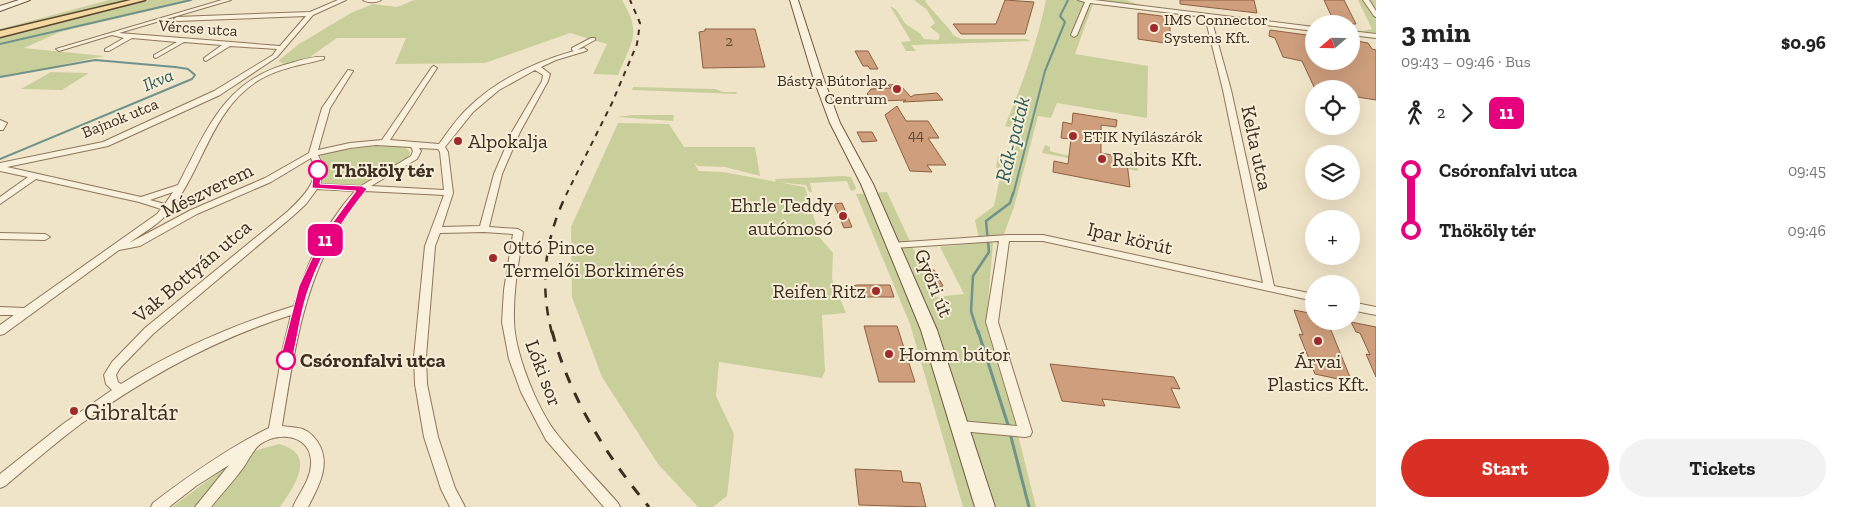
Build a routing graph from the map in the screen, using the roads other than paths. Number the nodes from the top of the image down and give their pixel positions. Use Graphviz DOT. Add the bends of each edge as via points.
graph roads {
  1 [pos="26,0"];
  2 [pos="141,0"];
  3 [pos="228,0"];
  4 [pos="343,0"];
  5 [pos="366,0"];
  6 [pos="378,0"];
  7 [pos="794,0"];
  8 [pos="802,0"];
  9 [pos="1081,0"];
  10 [pos="1366,0"];
  11 [pos="1088,1"];
  12 [pos="0,9"];
  13 [pos="311,14"];
  14 [pos="1376,15"];
  15 [pos="1208,16"];
  16 [pos="165,18"];
  17 [pos="1305,28"];
  18 [pos="0,34"];
  19 [pos="111,34"];
  20 [pos="1360,35"];
  21 [pos="1074,36"];
  22 [pos="1376,36"];
  23 [pos="131,37"];
  24 [pos="593,39"];
  25 [pos="60,41"];
  26 [pos="83,42"];
  27 [pos="182,42"];
  28 [pos="228,44"];
  29 [pos="283,48"];
  30 [pos="59,49"];
  31 [pos="107,50"];
  32 [pos="584,50"];
  33 [pos="156,56"];
  34 [pos="322,58"];
  35 [pos="206,59"];
  36 [pos="554,59"];
  37 [pos="263,64"];
  38 [pos="278,68"];
  39 [pos="434,68"];
  40 [pos="537,68"];
  41 [pos="350,71"];
  42 [pos="217,93"];
  43 [pos="237,95"];
  44 [pos="0,122"];
  45 [pos="0,128"];
  46 [pos="384,143"];
  47 [pos="414,145"];
  48 [pos="439,147"];
  49 [pos="313,154"];
  50 [pos="414,157"];
  51 [pos="859,166"];
  52 [pos="0,167"];
  53 [pos="33,177"];
  54 [pos="316,186"];
  55 [pos="181,187"];
  56 [pos="362,189"];
  57 [pos="449,193"];
  58 [pos="141,200"];
  59 [pos="0,201"];
  60 [pos="168,208"];
  61 [pos="484,229"];
  62 [pos="436,230"];
  63 [pos="0,236"];
  64 [pos="45,237"];
  65 [pos="999,239"];
  66 [pos="894,246"];
  67 [pos="113,251"];
  68 [pos="1269,288"];
  69 [pos="1305,296"];
  70 [pos="1360,308"];
  71 [pos="298,309"];
  72 [pos="0,311"];
  73 [pos="1376,311"];
  74 [pos="26,312"];
  75 [pos="0,331"];
  76 [pos="120,390"];
  77 [pos="960,426"];
  78 [pos="275,432"];
  79 [pos="252,443"];
  80 [pos="0,482"];
  81 [pos="158,507"];
  82 [pos="202,507"];
  83 [pos="300,507"];
  84 [pos="458,507"];
  85 [pos="613,507"];
  86 [pos="985,507"];
  1 -- 12 [label="main road"];
  2 -- 18 [label="main road"];
  3 -- 16 [label="street"];
  4 -- 13 [label="street"];
  5 -- 6 [label="street"];
  7 -- 51 [label="main road, Győri út" via="831,114 850,155"];
  8 -- 51 [label="main road, Győri út" via="840,114 858,155"];
  9 -- 11 [label="street"];
  10 -- 14 [label="street"];
  11 -- 15 [label="street"];
  11 -- 21 [label="street"];
  13 -- 16 [label="street"];
  13 -- 29 [label="street"];
  15 -- 17 [label="street"];
  15 -- 68 [label="street, Kelta utca"];
  16 -- 19 [label="street"];
  19 -- 23 [label="street, Vércse utca"];
  19 -- 26 [label="street"];
  20 -- 22 [label="street"];
  23 -- 27 [label="street, Vércse utca"];
  23 -- 31 [label="street"];
  24 -- 36 [label="street"];
  25 -- 26 [label="street"];
  26 -- 30 [label="street"];
  27 -- 28 [label="street, Vércse utca"];
  27 -- 33 [label="street"];
  28 -- 29 [label="street, Vércse utca"];
  28 -- 35 [label="street"];
  29 -- 37 [label="street"];
  32 -- 36 [label="street"];
  34 -- 38 [label="street"];
  36 -- 40 [label="street"];
  37 -- 38 [label="street"];
  37 -- 42 [label="street, Bajnok utca"];
  38 -- 43 [label="street" via="259,77"];
  39 -- 46 [label="street"];
  40 -- 48 [label="street" via="511,79 479,101"];
  40 -- 61 [label="street" via="547,74 500,168"];
  41 -- 49 [label="street" via="326,108"];
  42 -- 43 [label="street"];
  42 -- 52 [label="street, Bajnok utca" via="105,144"];
  43 -- 55 [label="street" via="213,127"];
  44 -- 45 [label="street"];
  46 -- 47 [label="street"];
  46 -- 49 [label="street"];
  47 -- 48 [label="street"];
  47 -- 50 [label="street"];
  48 -- 50 [label="street"];
  48 -- 57 [label="street" via="444,152"];
  49 -- 54 [label="street" via="317,161"];
  49 -- 67 [label="street, Mészverem" via="268,180 194,212 150,238"];
  50 -- 56 [label="street"];
  51 -- 66 [label="main road, Győri út"];
  52 -- 53 [label="street"];
  53 -- 58 [label="street"];
  53 -- 59 [label="street"];
  54 -- 56 [label="street"];
  54 -- 76 [label="street, Vak Bottyán utca" via="303,203 181,303 116,365 110,376 112,384"];
  55 -- 58 [label="street"];
  55 -- 60 [label="street"];
  56 -- 57 [label="street"];
  56 -- 71 [label="street" via="326,237 304,286"];
  57 -- 62 [label="street"];
  58 -- 60 [label="street"];
  60 -- 67 [label="street"];
  61 -- 62 [label="street"];
  61 -- 85 [label="street, Lóki sor" via="518,232 509,290 508,322 515,359 527,392 551,436"];
  62 -- 84 [label="street" via="430,246 420,339 421,384 431,437 448,489"];
  63 -- 64 [label="street"];
  65 -- 66 [label="street, Ipar körút"];
  65 -- 68 [label="street, Ipar körút" via="1043,238"];
  65 -- 77 [label="street" via="992,322 1022,432"];
  66 -- 77 [label="main road, Győri út" via="929,330"];
  67 -- 74 [label="street"];
  68 -- 69 [label="street, Ipar körút"];
  70 -- 73 [label="street"];
  71 -- 76 [label="street" via="232,331"];
  71 -- 78 [label="street"];
  72 -- 74 [label="street"];
  74 -- 75 [label="street"];
  76 -- 80 [label="street"];
  77 -- 86 [label="main road, Győri út"];
  78 -- 79 [label="street"];
  78 -- 83 [label="street" via="298,433 306,437 316,450 319,461 316,473"];
  79 -- 81 [label="street"];
  79 -- 82 [label="street"];
}
